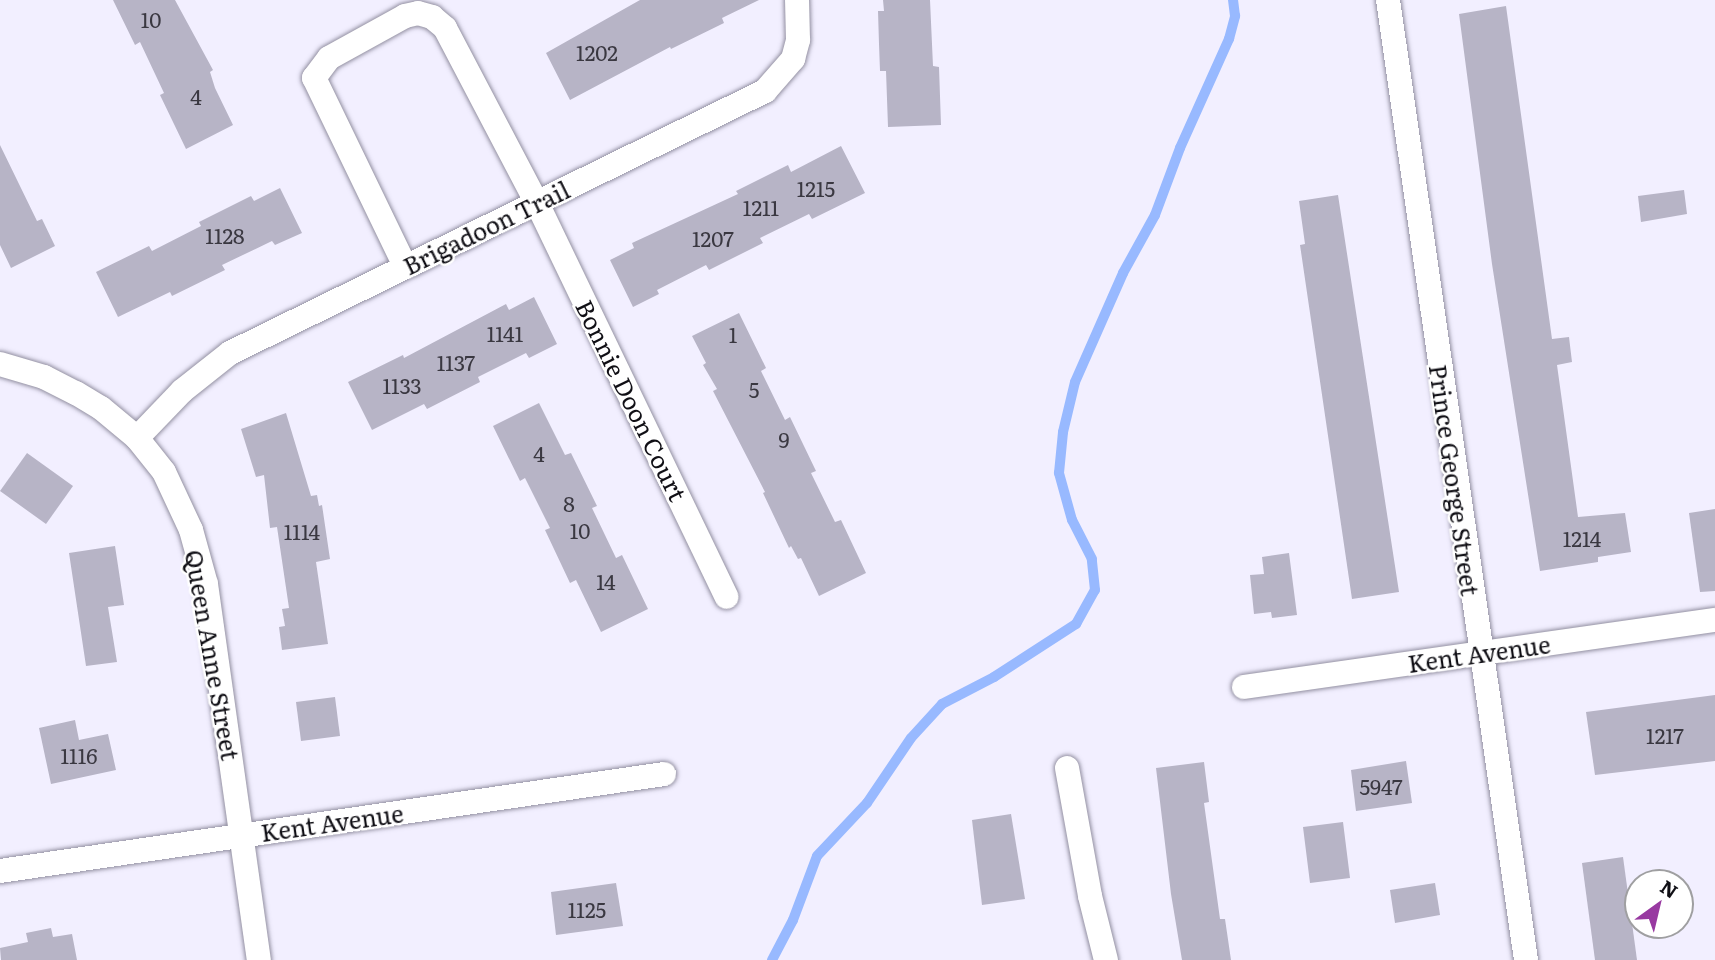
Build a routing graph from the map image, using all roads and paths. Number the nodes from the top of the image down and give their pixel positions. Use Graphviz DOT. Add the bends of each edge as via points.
graph roads {
  1 [pos="797,0"];
  2 [pos="1388,0"];
  3 [pos="537,203"];
  4 [pos="405,266"];
  5 [pos="0,364"];
  6 [pos="137,438"];
  7 [pos="727,597"];
  8 [pos="1715,620"];
  9 [pos="1480,652"];
  10 [pos="1244,687"];
  11 [pos="1067,768"];
  12 [pos="664,774"];
  13 [pos="243,835"];
  14 [pos="0,871"];
  15 [pos="259,960"];
  16 [pos="1106,960"];
  17 [pos="1526,960"];
  1 -- 3 [label="street, Brigadoon Trail" via="798,40 793,60 765,91"];
  2 -- 9 [label="street, Prince George Street"];
  3 -- 4 [label="street, Brigadoon Trail"];
  3 -- 4 [label="street, Bonnie Doon Court" via="445,28 432,17 405,16 329,58 314,78"];
  3 -- 7 [label="street, Bonnie Doon Court"];
  4 -- 6 [label="street, Brigadoon Trail" via="230,353 182,391"];
  5 -- 6 [label="street, Queen Anne Street" via="44,377 76,393"];
  6 -- 13 [label="street, Queen Anne Street" via="164,472 191,530 206,584"];
  8 -- 9 [label="street, Kent Avenue"];
  9 -- 10 [label="street, Kent Avenue"];
  9 -- 17 [label="street, Prince George Street"];
  11 -- 16 [label="street"];
  12 -- 13 [label="street, Kent Avenue"];
  13 -- 14 [label="street, Kent Avenue"];
  13 -- 15 [label="street, Queen Anne Street"];
}
